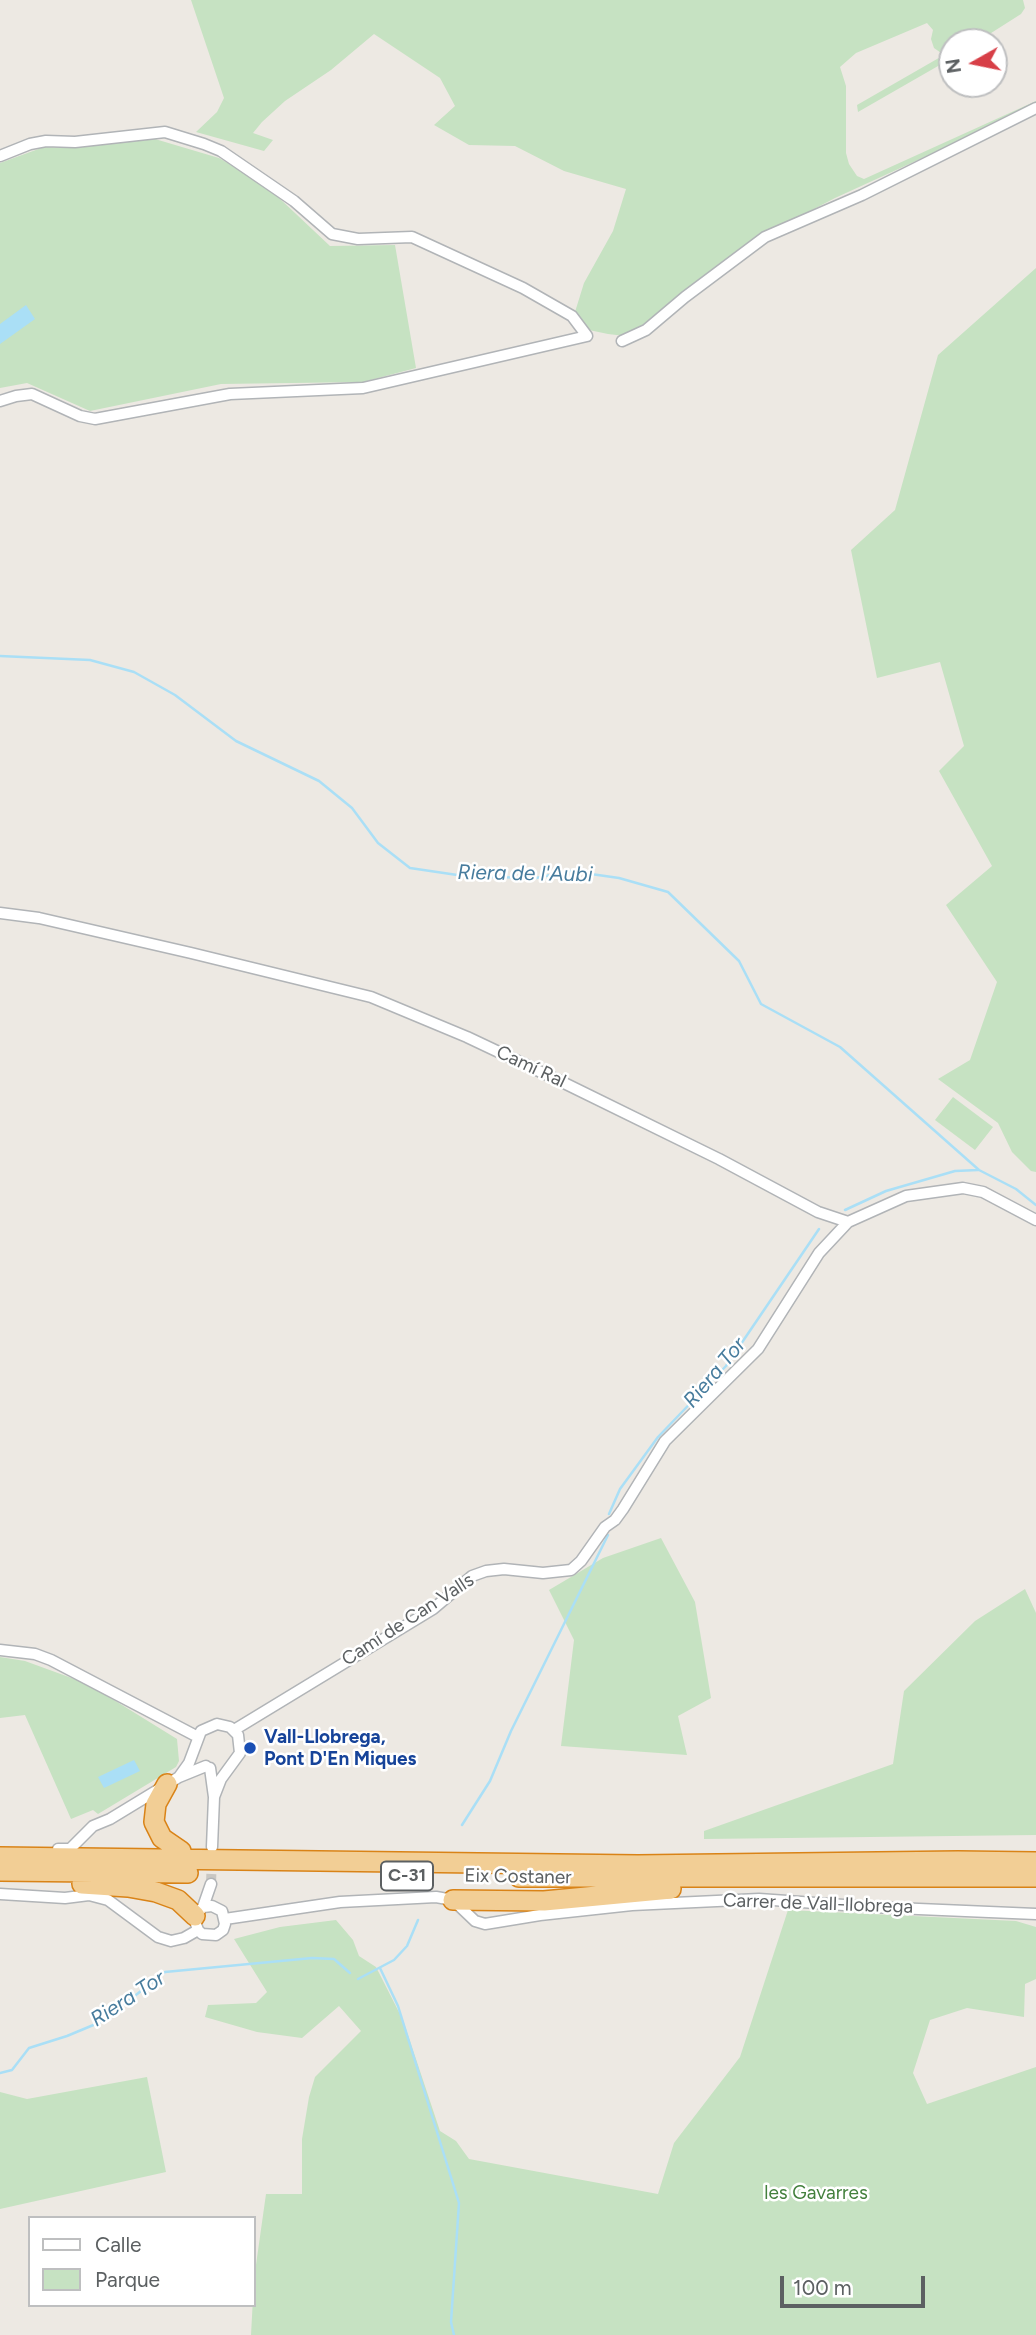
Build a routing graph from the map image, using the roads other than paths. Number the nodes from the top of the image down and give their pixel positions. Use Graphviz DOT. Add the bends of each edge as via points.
graph roads {
  1 [pos="1036,108"];
  2 [pos="0,156"];
  3 [pos="622,341"];
  4 [pos="0,401"];
  5 [pos="0,913"];
  6 [pos="1036,1220"];
  7 [pos="848,1222"];
  8 [pos="0,1650"];
  9 [pos="234,1730"];
  10 [pos="198,1737"];
  11 [pos="195,1748"];
  12 [pos="231,1766"];
  13 [pos="208,1767"];
  14 [pos="173,1781"];
  15 [pos="214,1797"];
  16 [pos="212,1846"];
  17 [pos="0,1848"];
  18 [pos="70,1849"];
  19 [pos="181,1852"];
  20 [pos="0,1857"];
  21 [pos="342,1862"];
  22 [pos="1036,1862"];
  23 [pos="0,1871"];
  24 [pos="1036,1877"];
  25 [pos="815,1878"];
  26 [pos="0,1884"];
  27 [pos="0,1894"];
  28 [pos="453,1900"];
  29 [pos="479,1901"];
  30 [pos="218,1908"];
  31 [pos="1036,1914"];
  32 [pos="199,1918"];
  33 [pos="225,1919"];
  34 [pos="475,1921"];
  1 -- 3 [label="street" via="862,195 765,237 646,330"];
  2 -- 4 [label="street" via="46,141 165,132 220,151 294,201 332,234 358,239 412,237 523,288 572,316 587,336 363,388 230,394 95,419 32,394"];
  5 -- 7 [label="street, Camí Ral" via="39,918 371,997 535,1069 818,1212"];
  6 -- 7 [label="street" via="983,1192 963,1188 906,1196"];
  7 -- 9 [label="street, Camí de Can Valls" via="819,1253 758,1349 665,1441 623,1509 582,1561 571,1570 503,1569 472,1576 433,1609"];
  8 -- 10 [label="street" via="51,1660"];
  9 -- 10 [label="street" via="217,1724 206,1727"];
  9 -- 12 [label="street" via="241,1748"];
  10 -- 11 [label="street"];
  11 -- 13 [label="street"];
  11 -- 14 [label="street"];
  12 -- 13 [label="street" via="222,1770"];
  12 -- 15 [label="street"];
  13 -- 14 [label="street"];
  13 -- 15 [label="street"];
  14 -- 18 [label="street" via="93,1826"];
  14 -- 19 [label="highway" via="156,1804 154,1822 162,1838"];
  15 -- 16 [label="street"];
  17 -- 18 [label="street"];
  18 -- 19 [label="highway"];
  19 -- 21 [label="highway"];
  20 -- 21 [label="highway, C-31"];
  21 -- 22 [label="highway, C-31"];
  23 -- 25 [label="highway, Eix Costaner / C-31"];
  24 -- 25 [label="highway, Eix Costaner / C-31"];
  25 -- 29 [label="highway" via="794,1884 700,1886 544,1901"];
  26 -- 32 [label="highway" via="128,1887 178,1900"];
  27 -- 32 [label="street" via="89,1895 108,1900 158,1937 171,1941 184,1938"];
  28 -- 29 [label="highway"];
  28 -- 33 [label="street" via="359,1900"];
  28 -- 34 [label="street"];
  29 -- 34 [label="street" via="472,1914"];
  30 -- 32 [label="street"];
  30 -- 32 [label="street" via="211,1884"];
  30 -- 33 [label="street"];
  31 -- 34 [label="street, Carrer de Vall-llobrega" via="759,1899 632,1905 485,1924"];
  32 -- 33 [label="street" via="206,1936 223,1930"];
}
